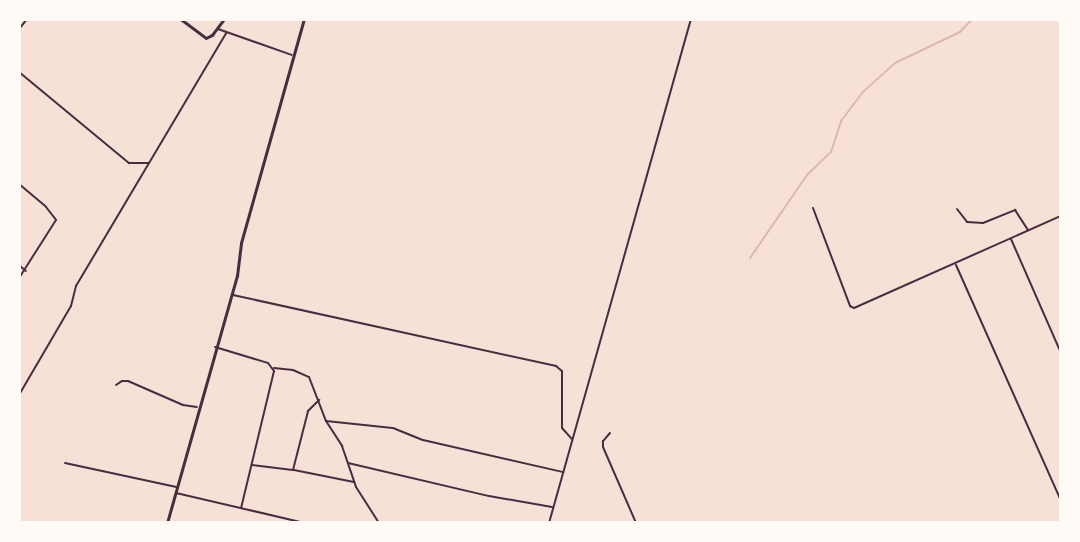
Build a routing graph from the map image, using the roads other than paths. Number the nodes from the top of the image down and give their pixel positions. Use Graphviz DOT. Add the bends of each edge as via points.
graph roads {
  1 [pos="27,19"];
  2 [pos="180,19"];
  3 [pos="224,19"];
  4 [pos="304,19"];
  5 [pos="691,19"];
  6 [pos="217,28"];
  7 [pos="19,29"];
  8 [pos="226,33"];
  9 [pos="293,56"];
  10 [pos="19,72"];
  11 [pos="150,162"];
  12 [pos="19,184"];
  13 [pos="813,208"];
  14 [pos="957,209"];
  15 [pos="1061,216"];
  16 [pos="1028,230"];
  17 [pos="1011,239"];
  18 [pos="956,263"];
  19 [pos="19,265"];
  20 [pos="26,271"];
  21 [pos="19,278"];
  22 [pos="232,294"];
  23 [pos="215,347"];
  24 [pos="1061,353"];
  25 [pos="273,368"];
  26 [pos="116,385"];
  27 [pos="19,395"];
  28 [pos="319,399"];
  29 [pos="197,407"];
  30 [pos="326,421"];
  31 [pos="610,433"];
  32 [pos="573,440"];
  33 [pos="65,463"];
  34 [pos="348,463"];
  35 [pos="252,465"];
  36 [pos="293,470"];
  37 [pos="564,472"];
  38 [pos="354,482"];
  39 [pos="176,487"];
  40 [pos="175,493"];
  41 [pos="1061,501"];
  42 [pos="242,508"];
  43 [pos="553,508"];
  44 [pos="276,516"];
  45 [pos="167,523"];
  46 [pos="274,523"];
  47 [pos="305,523"];
  48 [pos="379,523"];
  49 [pos="549,523"];
  50 [pos="636,523"];
  1 -- 7 [label="street"];
  2 -- 6 [label="street" via="206,38"];
  3 -- 6 [label="street"];
  4 -- 9 [label="street"];
  5 -- 32 [label="street"];
  6 -- 8 [label="street"];
  8 -- 9 [label="street"];
  8 -- 11 [label="street"];
  9 -- 22 [label="street" via="241,243"];
  10 -- 11 [label="street" via="129,163"];
  11 -- 27 [label="street" via="76,286 71,306"];
  12 -- 20 [label="street" via="56,220"];
  13 -- 18 [label="street" via="853,308"];
  14 -- 16 [label="street" via="967,222 983,223 1015,210"];
  15 -- 16 [label="street"];
  16 -- 17 [label="street"];
  17 -- 18 [label="street"];
  17 -- 24 [label="street"];
  18 -- 41 [label="street"];
  19 -- 20 [label="street"];
  20 -- 21 [label="street"];
  22 -- 23 [label="street"];
  22 -- 32 [label="street" via="556,366 562,371 562,428"];
  23 -- 25 [label="street"];
  23 -- 29 [label="street"];
  25 -- 28 [label="street" via="305,374"];
  25 -- 35 [label="street"];
  26 -- 29 [label="street" via="128,381"];
  28 -- 30 [label="street"];
  28 -- 36 [label="street" via="309,411"];
  29 -- 39 [label="street"];
  30 -- 34 [label="street"];
  30 -- 37 [label="street" via="393,428 423,440"];
  31 -- 50 [label="street" via="603,447"];
  32 -- 37 [label="street"];
  33 -- 39 [label="street"];
  34 -- 38 [label="street"];
  34 -- 43 [label="street"];
  35 -- 36 [label="street"];
  35 -- 42 [label="street"];
  36 -- 38 [label="street"];
  37 -- 43 [label="street"];
  38 -- 48 [label="street"];
  39 -- 40 [label="street"];
  40 -- 42 [label="street"];
  40 -- 45 [label="street"];
  42 -- 44 [label="street"];
  43 -- 49 [label="street"];
  44 -- 46 [label="street"];
  44 -- 47 [label="street"];
}
